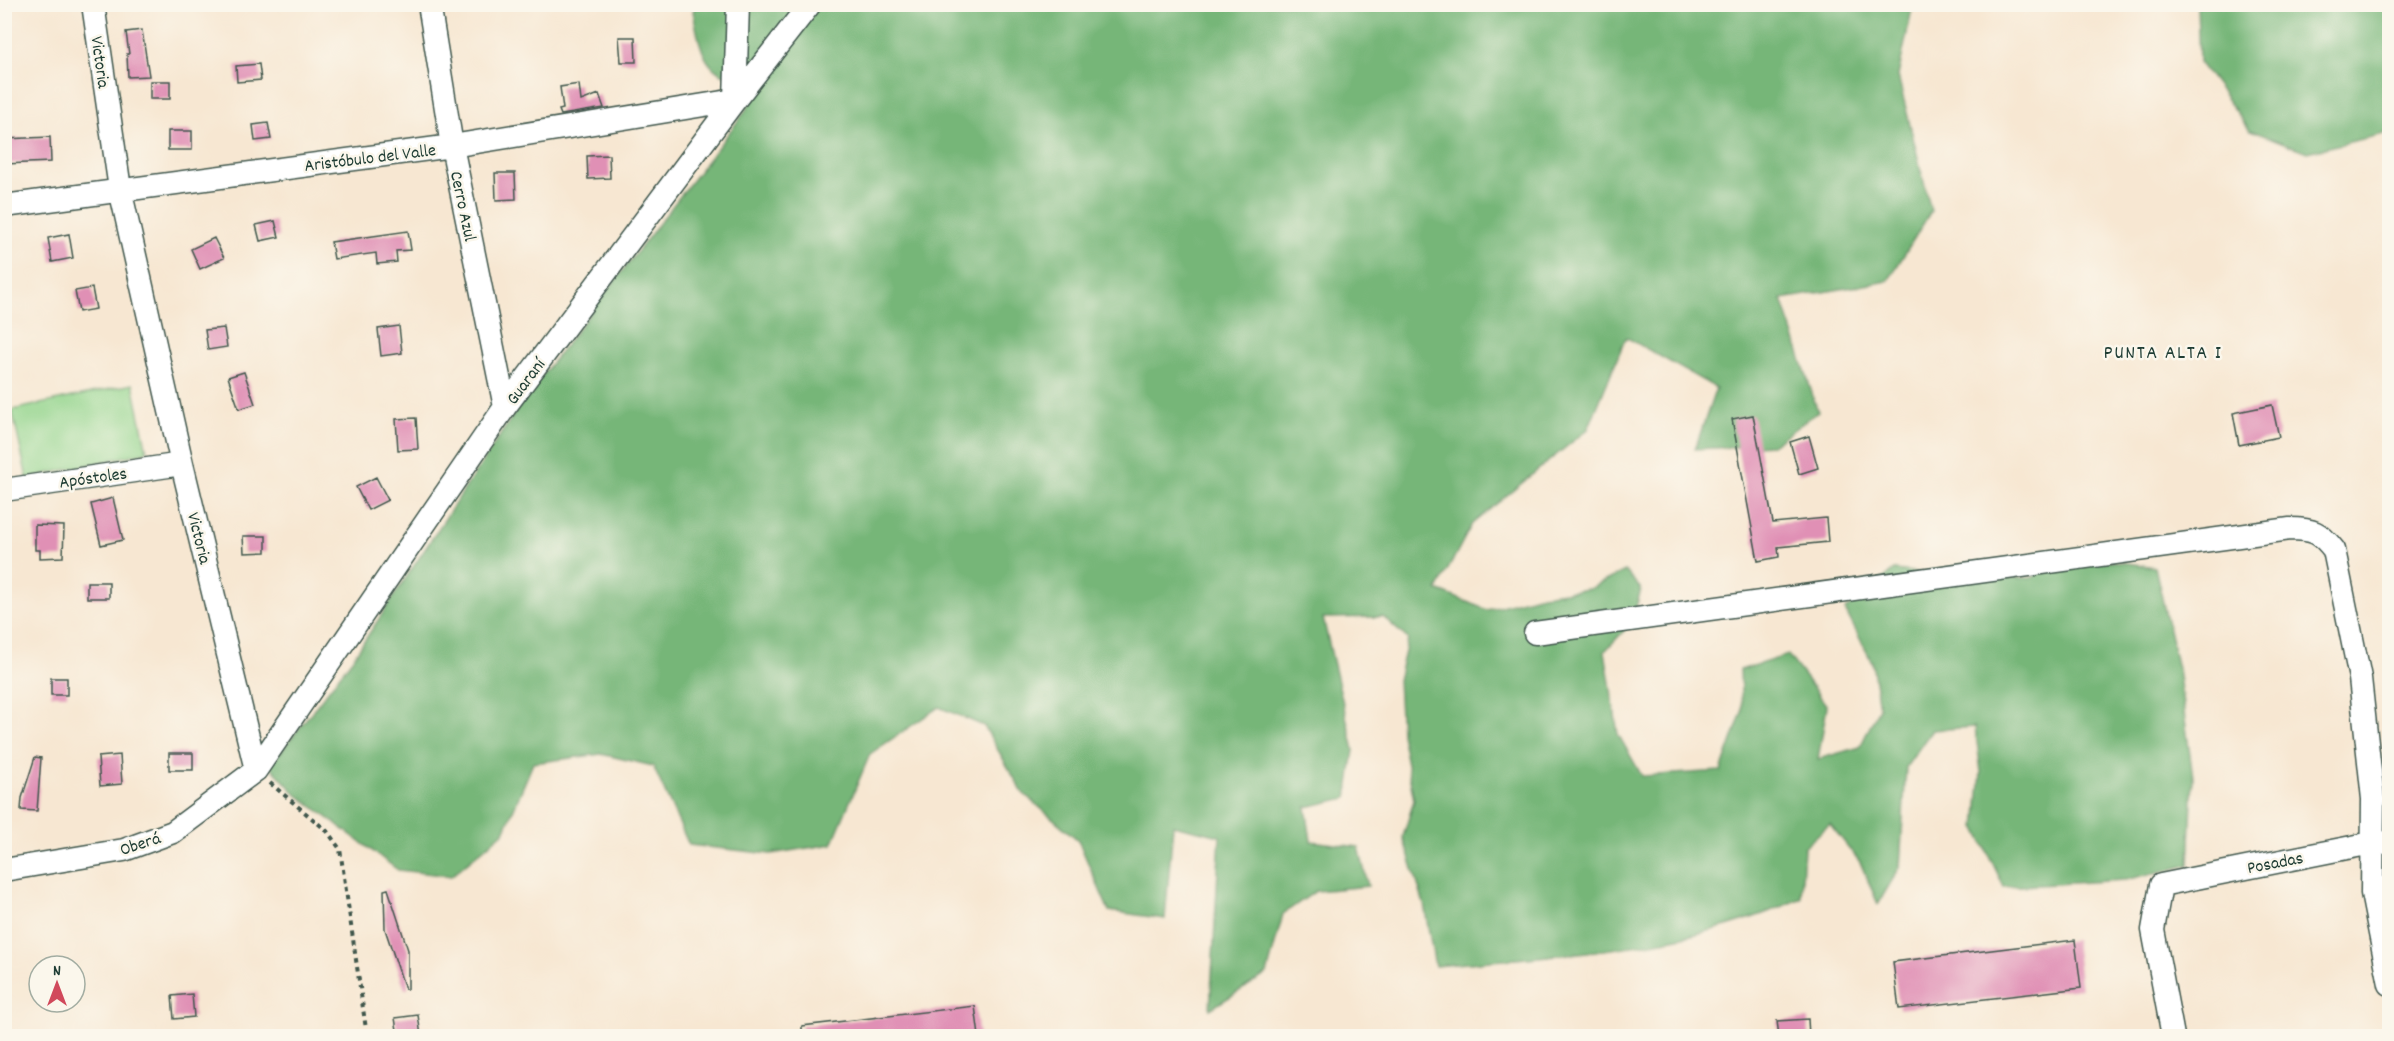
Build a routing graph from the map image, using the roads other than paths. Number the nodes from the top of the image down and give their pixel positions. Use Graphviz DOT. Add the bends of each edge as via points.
graph roads {
  1 [pos="93,4"];
  2 [pos="429,4"];
  3 [pos="738,4"];
  4 [pos="810,4"];
  5 [pos="735,100"];
  6 [pos="452,146"];
  7 [pos="120,189"];
  8 [pos="4,206"];
  9 [pos="505,407"];
  10 [pos="182,464"];
  11 [pos="4,490"];
  12 [pos="1535,633"];
  13 [pos="256,771"];
  14 [pos="2381,843"];
  15 [pos="4,870"];
  16 [pos="2390,984"];
  17 [pos="2173,1036"];
  1 -- 7 [label="street, Victoria"];
  2 -- 6 [label="street, Cerro Azul"];
  3 -- 5 [label="street"];
  4 -- 5 [label="street, Guaraní"];
  5 -- 6 [label="street, Aristóbulo del Valle"];
  5 -- 9 [label="street, Guaraní"];
  6 -- 7 [label="street, Aristóbulo del Valle"];
  6 -- 9 [label="street, Cerro Azul"];
  7 -- 8 [label="street, Aristóbulo del Valle"];
  7 -- 10 [label="street, Victoria"];
  9 -- 13 [label="street, Guaraní"];
  10 -- 11 [label="street, Apóstoles"];
  10 -- 13 [label="street, Victoria"];
  12 -- 14 [label="street" via="2308,529 2323,536 2334,550 2360,678"];
  13 -- 15 [label="street, Oberá" via="173,832 124,850"];
  14 -- 16 [label="street" via="2372,893"];
  14 -- 17 [label="street, Posadas" via="2161,885 2153,930"];
}
